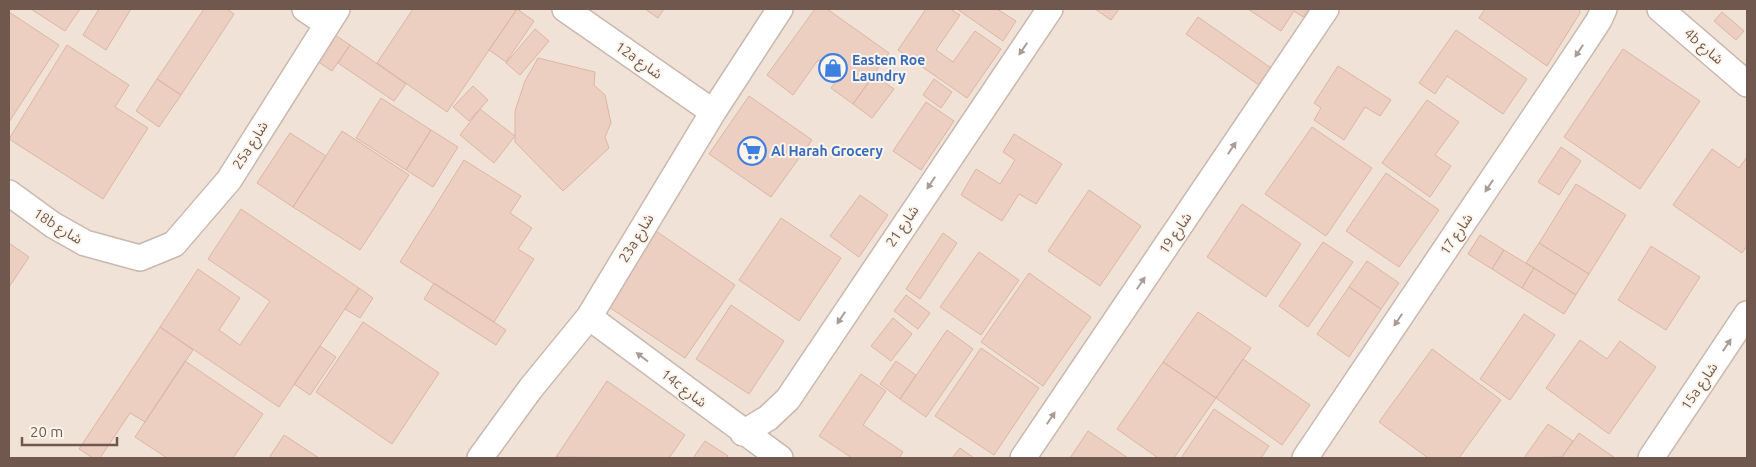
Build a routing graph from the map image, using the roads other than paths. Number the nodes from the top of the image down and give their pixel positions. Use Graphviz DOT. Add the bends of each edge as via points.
graph roads {
  1 [pos="304,9"];
  2 [pos="564,9"];
  3 [pos="780,9"];
  4 [pos="1050,9"];
  5 [pos="1326,9"];
  6 [pos="1604,9"];
  7 [pos="1660,9"];
  8 [pos="332,16"];
  9 [pos="1747,84"];
  10 [pos="713,112"];
  11 [pos="9,193"];
  12 [pos="140,258"];
  13 [pos="1747,314"];
  14 [pos="589,317"];
  15 [pos="743,433"];
  16 [pos="480,458"];
  17 [pos="780,458"];
  18 [pos="1023,458"];
  19 [pos="1306,458"];
  20 [pos="1652,458"];
  1 -- 8 [label="street"];
  2 -- 10 [label="street, 12a شارع"];
  3 -- 10 [label="street, 23a شارع"];
  4 -- 15 [label="street, شارع 21, one-way" via="788,399 768,418"];
  18 -- 5 [label="street, شارع 19, one-way"];
  6 -- 19 [label="street, شارع 17, one-way"];
  7 -- 9 [label="street, 4b شارع"];
  8 -- 12 [label="street, 25a شارع" via="228,180 174,244"];
  10 -- 14 [label="street, 23a شارع"];
  11 -- 12 [label="street, 18b شارع" via="53,225 85,243"];
  20 -- 13 [label="street, 15a شارع, one-way"];
  15 -- 14 [label="street, 14c شارع, one-way"];
  14 -- 16 [label="street, 23a شارع"];
  15 -- 17 [label="street, 14c شارع"];
}
